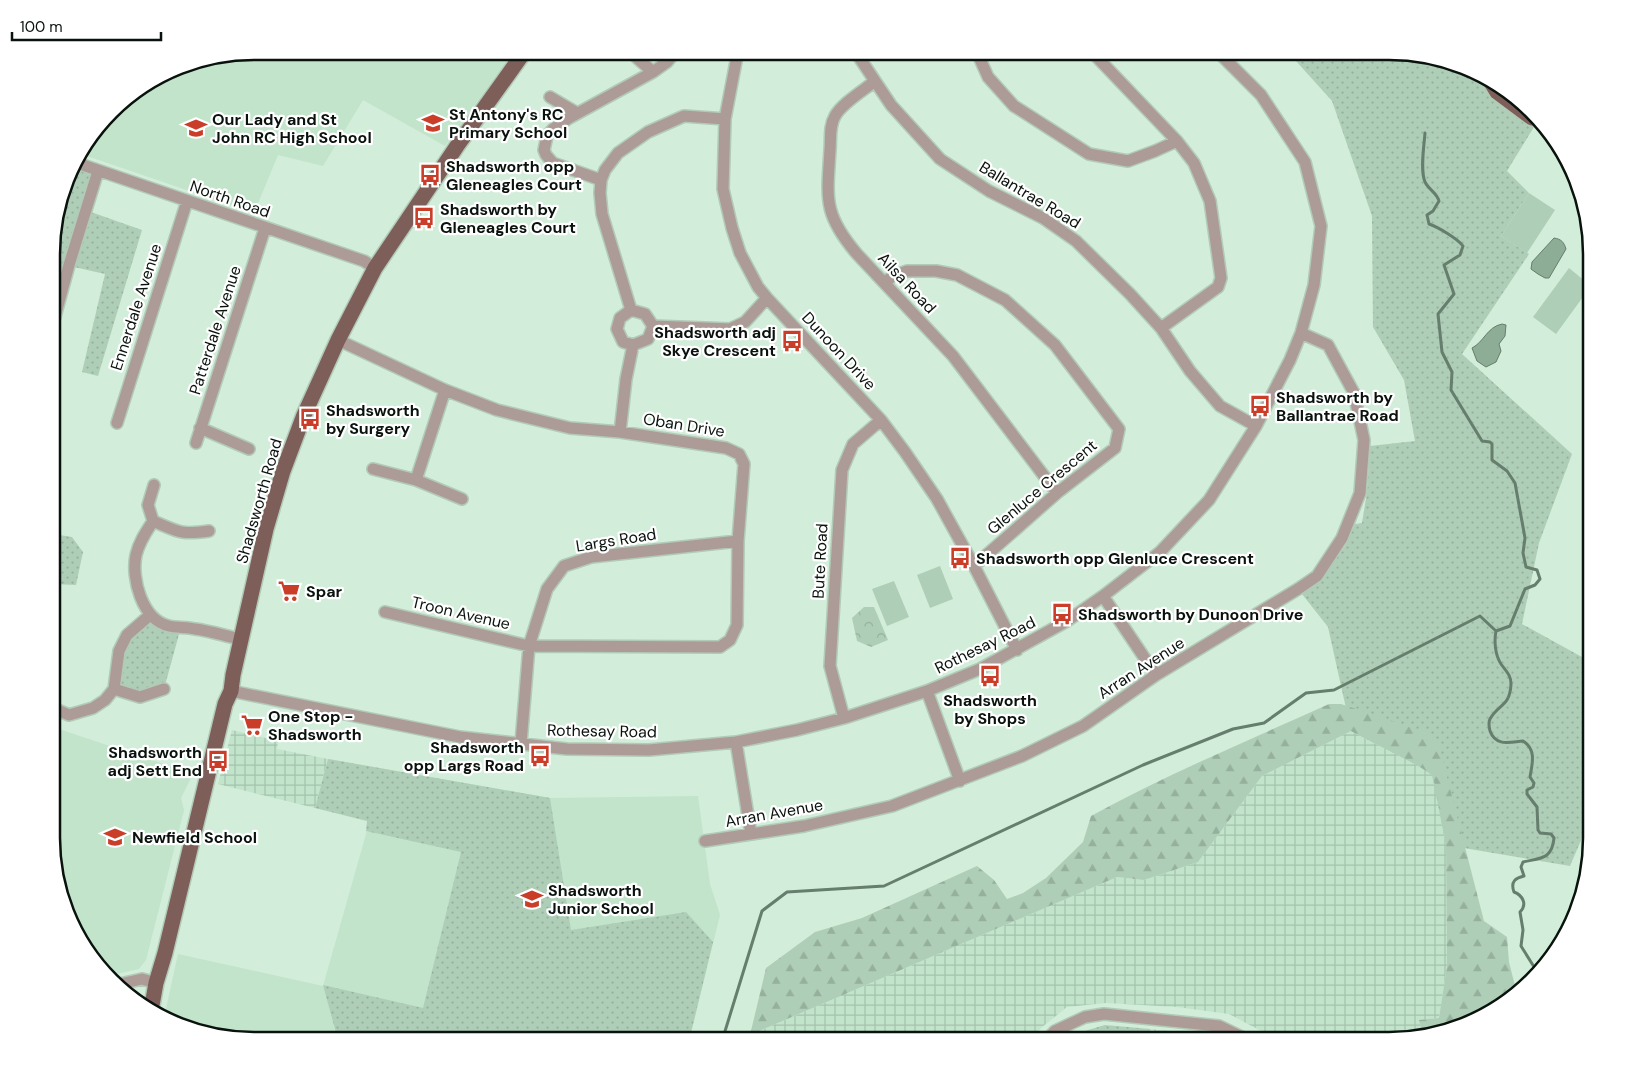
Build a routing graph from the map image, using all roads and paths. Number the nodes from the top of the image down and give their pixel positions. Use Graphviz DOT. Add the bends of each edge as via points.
graph roads {
  1 [pos="519,60"];
  2 [pos="639,60"];
  3 [pos="669,60"];
  4 [pos="736,60"];
  5 [pos="861,60"];
  6 [pos="980,60"];
  7 [pos="1100,60"];
  8 [pos="1226,60"];
  9 [pos="653,72"];
  10 [pos="875,81"];
  11 [pos="550,98"];
  12 [pos="577,113"];
  13 [pos="725,119"];
  14 [pos="1177,141"];
  15 [pos="82,165"];
  16 [pos="98,172"];
  17 [pos="601,180"];
  18 [pos="187,201"];
  19 [pos="265,228"];
  20 [pos="375,268"];
  21 [pos="885,282"];
  22 [pos="767,298"];
  23 [pos="60,299"];
  24 [pos="631,310"];
  25 [pos="653,326"];
  26 [pos="1161,328"];
  27 [pos="1301,333"];
  28 [pos="338,340"];
  29 [pos="633,345"];
  30 [pos="445,390"];
  31 [pos="881,420"];
  32 [pos="117,423"];
  33 [pos="1256,426"];
  34 [pos="200,428"];
  35 [pos="620,432"];
  36 [pos="196,443"];
  37 [pos="249,449"];
  38 [pos="373,469"];
  39 [pos="416,480"];
  40 [pos="154,485"];
  41 [pos="1057,493"];
  42 [pos="462,499"];
  43 [pos="154,521"];
  44 [pos="208,530"];
  45 [pos="738,541"];
  46 [pos="974,566"];
  47 [pos="1103,596"];
  48 [pos="385,612"];
  49 [pos="150,615"];
  50 [pos="240,639"];
  51 [pos="529,646"];
  52 [pos="1016,650"];
  53 [pos="1156,675"];
  54 [pos="114,689"];
  55 [pos="164,689"];
  56 [pos="926,691"];
  57 [pos="231,692"];
  58 [pos="60,711"];
  59 [pos="844,718"];
  60 [pos="736,742"];
  61 [pos="521,744"];
  62 [pos="960,781"];
  63 [pos="751,834"];
  64 [pos="705,841"];
  65 [pos="125,983"];
  66 [pos="156,983"];
  67 [pos="152,1003"];
  68 [pos="1054,1032"];
  69 [pos="1231,1032"];
  1 -- 20 [label="main road, Shadsworth Road"];
  2 -- 9 [label="street"];
  3 -- 9 [label="street"];
  4 -- 13 [label="street, Dunoon Drive"];
  5 -- 10 [label="street, Ballantrae Road"];
  6 -- 14 [label="street" via="988,77 1014,106 1090,154 1128,161"];
  7 -- 14 [label="street"];
  8 -- 27 [label="street, Rothesay Road" via="1261,95 1305,162 1321,226 1314,285"];
  9 -- 12 [label="street"];
  10 -- 21 [label="street, Ailsa Road" via="834,118 828,202 846,242"];
  10 -- 26 [label="street, Ballantrae Road" via="891,105 940,159 989,191 1043,218 1076,242"];
  11 -- 12 [label="street"];
  12 -- 17 [label="street" via="550,132 544,145 546,155 553,163"];
  13 -- 17 [label="street" via="684,116 648,132 618,154"];
  13 -- 22 [label="street, Dunoon Drive" via="723,189 732,228 740,253"];
  14 -- 26 [label="street" via="1194,163 1210,201 1221,278 1218,287"];
  15 -- 16 [label="street, North Road"];
  16 -- 18 [label="street, North Road"];
  16 -- 23 [label="street"];
  17 -- 24 [label="street" via="602,214"];
  18 -- 19 [label="street, North Road"];
  18 -- 32 [label="street, Ennerdale Avenue"];
  19 -- 20 [label="street, North Road" via="364,261"];
  19 -- 34 [label="street, Patterdale Avenue"];
  20 -- 28 [label="main road, Shadsworth Road"];
  21 -- 41 [label="street, Ailsa Road" via="953,356"];
  21 -- 41 [label="street, Glenluce Crescent" via="900,273 916,270 957,275 1005,300 1055,345 1119,429 1115,448"];
  22 -- 25 [label="street" via="745,322 730,329"];
  22 -- 31 [label="street, Dunoon Drive"];
  24 -- 25 [label="street" via="645,314"];
  24 -- 29 [label="street" via="620,318 617,329 623,342"];
  25 -- 29 [label="street" via="648,340"];
  26 -- 33 [label="street, Ballantrae Road" via="1190,372 1220,406"];
  27 -- 33 [label="street, Rothesay Road"];
  27 -- 53 [label="street, Arran Avenue" via="1328,345 1354,394 1364,440 1360,493 1342,538 1317,576"];
  28 -- 30 [label="street, Oban Drive"];
  28 -- 50 [label="main road, Shadsworth Road" via="283,471"];
  29 -- 35 [label="street"];
  30 -- 35 [label="street, Oban Drive" via="497,410 570,428"];
  30 -- 39 [label="street"];
  31 -- 46 [label="street, Dunoon Drive" via="936,499"];
  31 -- 59 [label="street, Bute Road" via="853,444 842,470 830,666"];
  33 -- 47 [label="street, Rothesay Road" via="1209,500 1160,552"];
  34 -- 36 [label="street, Patterdale Avenue"];
  34 -- 37 [label="street"];
  35 -- 45 [label="street, Oban Drive" via="726,448 739,454 744,464"];
  38 -- 39 [label="street"];
  39 -- 42 [label="street"];
  40 -- 43 [label="street" via="148,505"];
  41 -- 46 [label="street, Glenluce Crescent"];
  43 -- 44 [label="street" via="190,534"];
  43 -- 49 [label="street" via="141,540 136,556 138,589"];
  45 -- 51 [label="street, Largs Road" via="591,558 564,566 547,589"];
  45 -- 51 [label="street, Oban Drive" via="737,624 730,640 720,647"];
  46 -- 52 [label="street, Dunoon Drive"];
  47 -- 52 [label="street, Rothesay Road"];
  47 -- 53 [label="street"];
  48 -- 51 [label="street, Troon Avenue"];
  49 -- 50 [label="street" via="168,626 195,628"];
  49 -- 54 [label="street" via="127,635 119,651"];
  50 -- 57 [label="main road, Shadsworth Road"];
  51 -- 61 [label="street, Largs Road"];
  52 -- 56 [label="street, Rothesay Road"];
  53 -- 62 [label="street, Arran Avenue" via="1083,726"];
  54 -- 55 [label="street" via="140,697"];
  54 -- 58 [label="street" via="94,708 69,715"];
  56 -- 59 [label="street, Rothesay Road"];
  56 -- 62 [label="street"];
  57 -- 61 [label="street, Rothesay Road" via="460,737"];
  57 -- 66 [label="main road, Shadsworth Road" via="225,704"];
  59 -- 60 [label="street, Rothesay Road"];
  60 -- 61 [label="street, Rothesay Road" via="649,750 567,749"];
  60 -- 63 [label="street"];
  62 -- 63 [label="street, Arran Avenue" via="892,806"];
  63 -- 64 [label="street, Arran Avenue"];
  65 -- 66 [label="street" via="142,979"];
  66 -- 67 [label="main road, Shadsworth Road"];
  68 -- 69 [label="street" via="1085,1017 1104,1014 1219,1026"];
}
